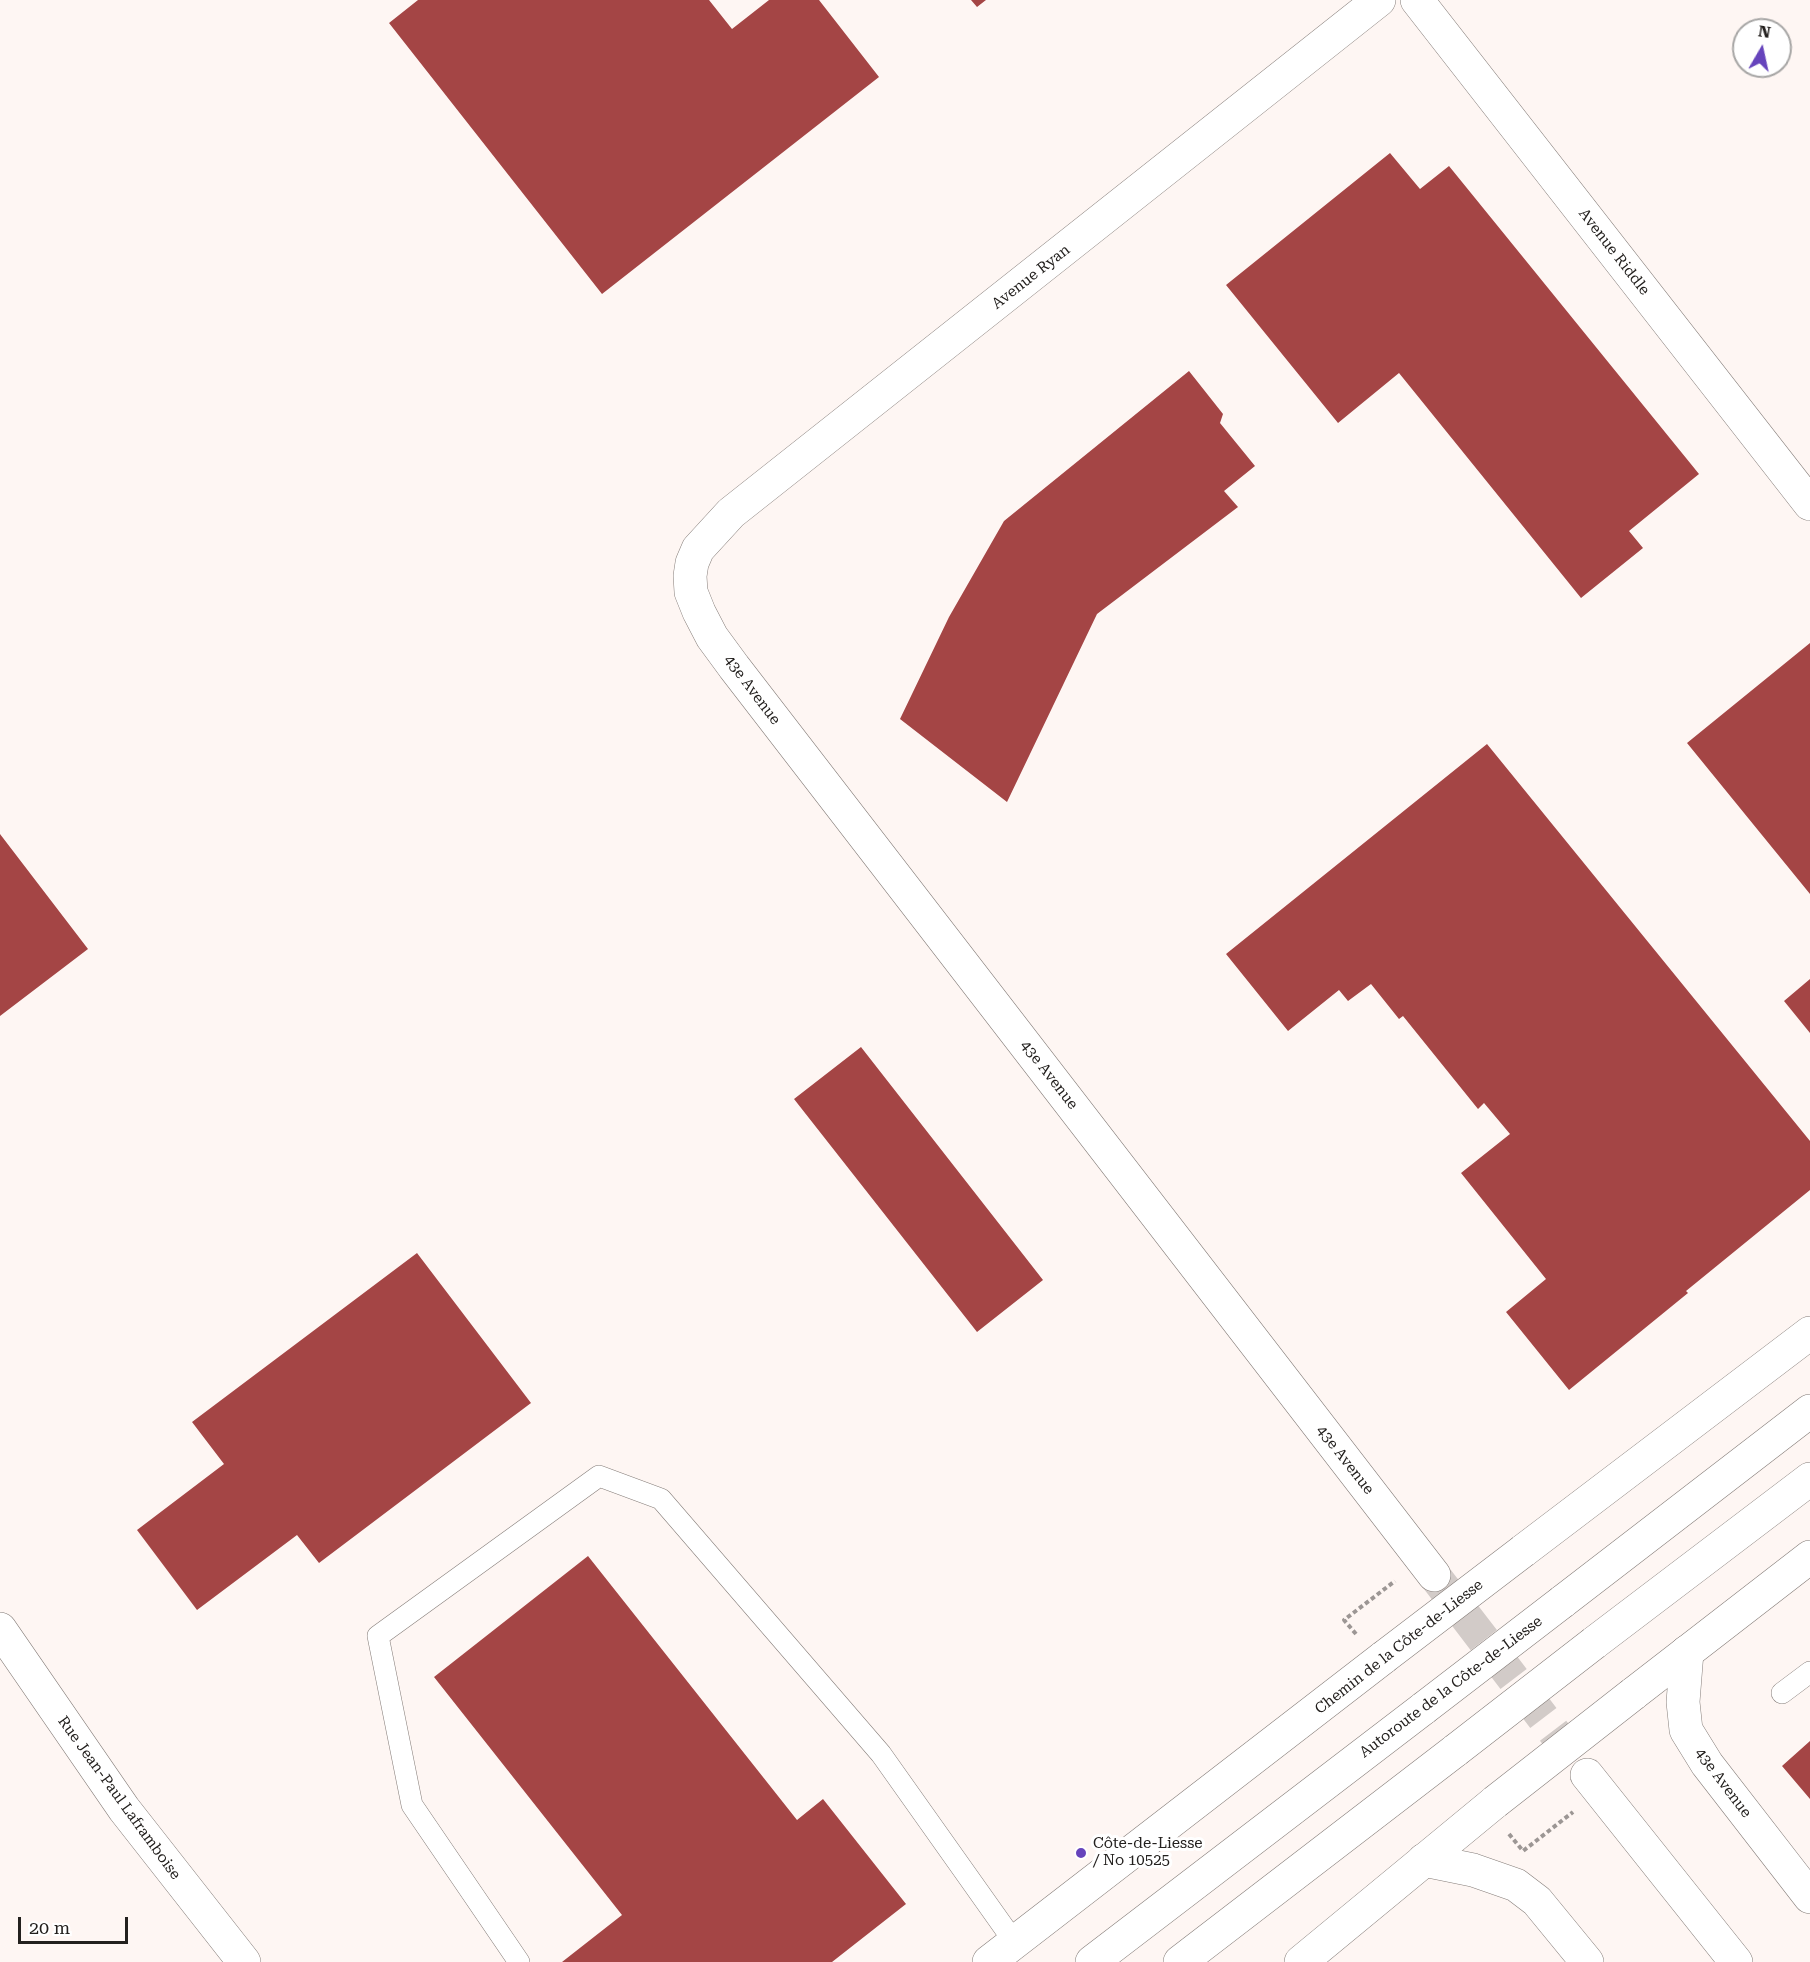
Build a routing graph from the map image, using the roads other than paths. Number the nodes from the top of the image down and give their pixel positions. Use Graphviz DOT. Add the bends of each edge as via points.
graph roads {
  1 [pos="1379,0"];
  2 [pos="1417,0"];
  3 [pos="1810,504"];
  4 [pos="692,563"];
  5 [pos="1810,1333"];
  6 [pos="1810,1411"];
  7 [pos="1810,1479"];
  8 [pos="1810,1557"];
  9 [pos="1434,1575"];
  10 [pos="0,1629"];
  11 [pos="1687,1652"];
  12 [pos="1810,1672"];
  13 [pos="1782,1693"];
  14 [pos="1587,1775"];
  15 [pos="1424,1860"];
  16 [pos="1810,1897"];
  17 [pos="1234,1921"];
  18 [pos="1015,1943"];
  19 [pos="244,1962"];
  20 [pos="519,1962"];
  21 [pos="988,1962"];
  22 [pos="1092,1962"];
  23 [pos="1180,1962"];
  24 [pos="1192,1962"];
  25 [pos="1301,1962"];
  26 [pos="1587,1962"];
  27 [pos="1736,1962"];
  1 -- 4 [label="main road, Avenue Ryan" via="731,513 710,533"];
  2 -- 3 [label="main road, Avenue Riddle"];
  4 -- 9 [label="main road, 43e Avenue" via="692,592 712,637"];
  5 -- 18 [label="main road, Chemin de la Côte-de-Liesse, bridge" via="1523,1551 1372,1648"];
  6 -- 22 [label="main road, Autoroute de la Côte-de-Liesse, bridge"];
  7 -- 17 [label="main road, bridge"];
  8 -- 11 [label="main road"];
  10 -- 19 [label="main road, Rue Jean-Paul Laframboise" via="123,1809"];
  11 -- 15 [label="main road, bridge" via="1633,1694 1500,1816"];
  11 -- 16 [label="main road, 43e Avenue" via="1683,1702 1686,1730 1707,1764"];
  12 -- 13 [label="lane"];
  14 -- 27 [label="main road"];
  15 -- 25 [label="main road"];
  15 -- 26 [label="main road" via="1473,1870 1516,1885 1537,1901"];
  17 -- 23 [label="main road"];
  17 -- 24 [label="main road"];
  18 -- 20 [label="lane" via="881,1754 661,1499 599,1476 378,1636 412,1805"];
  18 -- 21 [label="main road, Chemin de la Côte-de-Liesse"];
}
